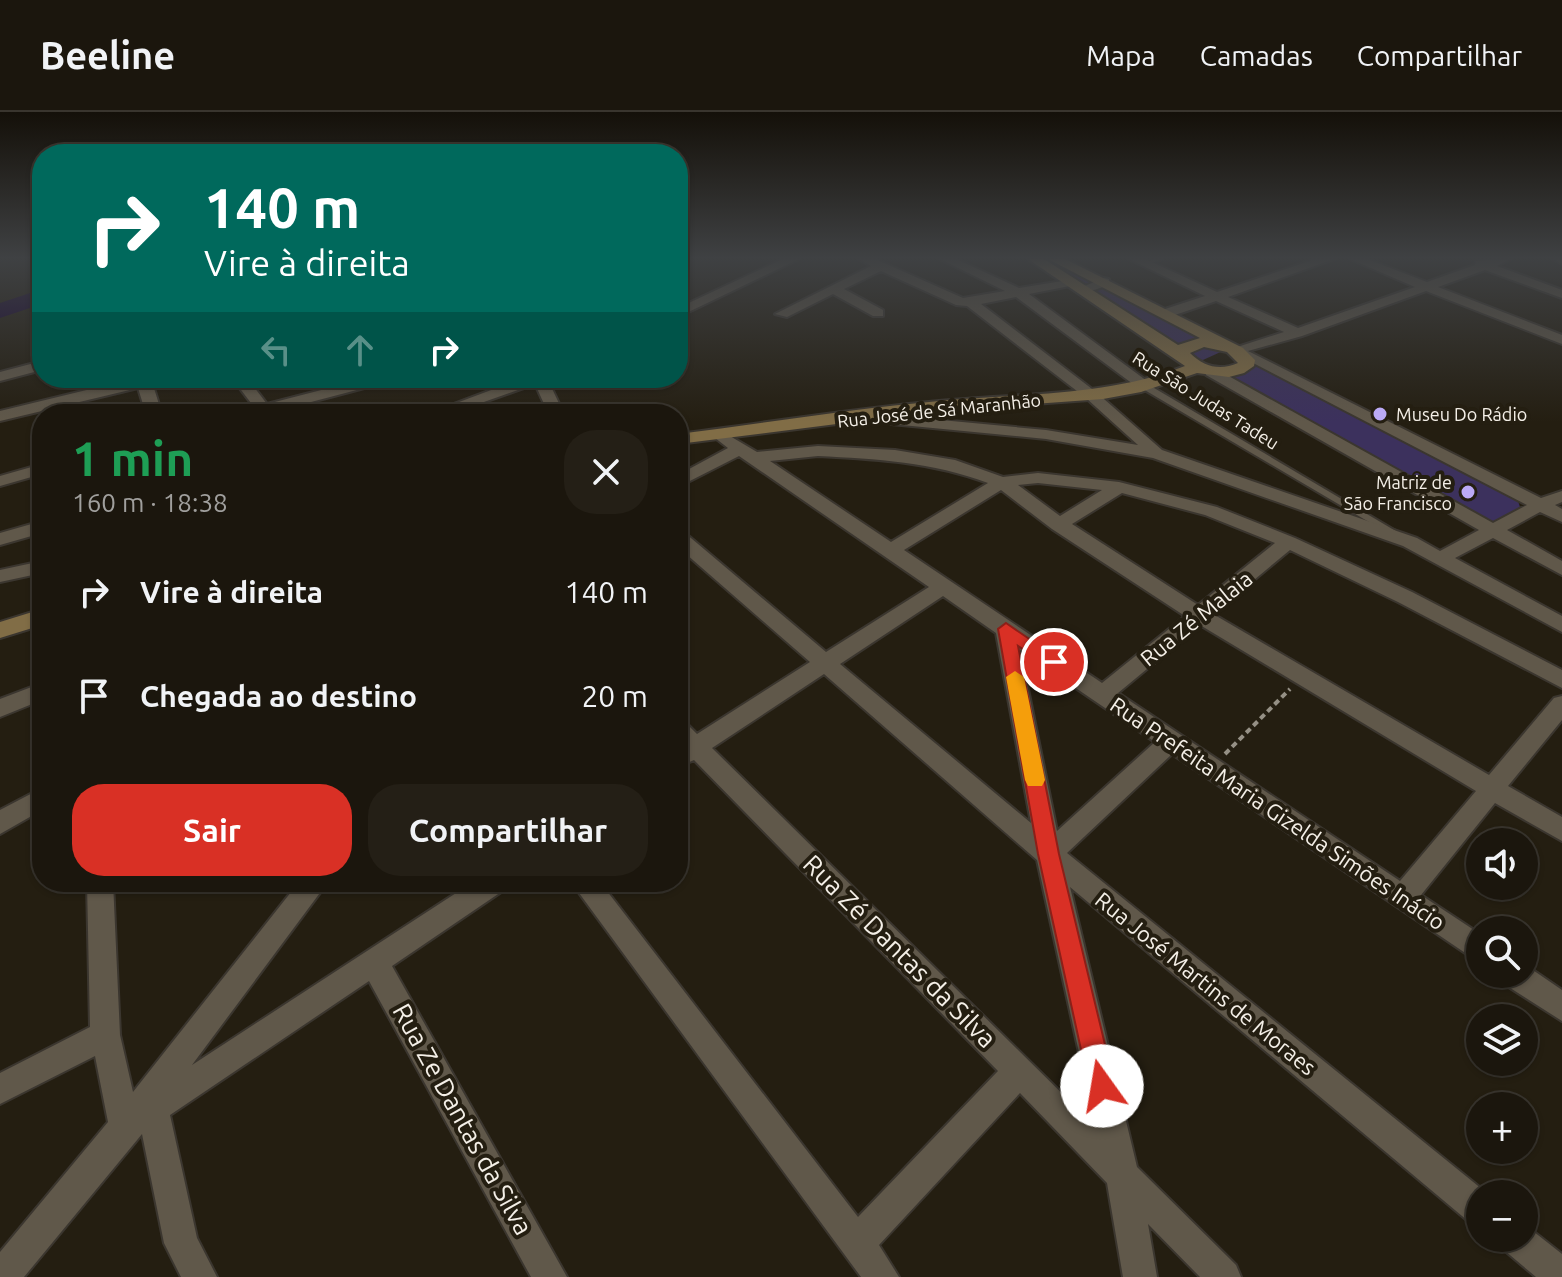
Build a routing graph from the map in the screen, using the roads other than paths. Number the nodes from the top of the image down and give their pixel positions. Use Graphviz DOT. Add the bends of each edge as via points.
graph roads {
  1 [pos="985,313"];
  2 [pos="1047,313"];
  3 [pos="1119,313"];
  4 [pos="1167,313"];
  5 [pos="1253,313"];
  6 [pos="1353,313"];
  7 [pos="1495,313"];
  8 [pos="1297,333"];
  9 [pos="1562,340"];
  10 [pos="1234,350"];
  11 [pos="1182,354"];
  12 [pos="32,368"];
  13 [pos="1204,370"];
  14 [pos="0,377"];
  15 [pos="1146,387"];
  16 [pos="111,388"];
  17 [pos="247,388"];
  18 [pos="350,388"];
  19 [pos="510,388"];
  20 [pos="1091,395"];
  21 [pos="48,404"];
  22 [pos="260,404"];
  23 [pos="291,404"];
  24 [pos="464,404"];
  25 [pos="32,408"];
  26 [pos="0,416"];
  27 [pos="856,417"];
  28 [pos="718,434"];
  29 [pos="688,438"];
  30 [pos="745,453"];
  31 [pos="1158,454"];
  32 [pos="32,472"];
  33 [pos="688,478"];
  34 [pos="0,481"];
  35 [pos="1002,482"];
  36 [pos="1119,487"];
  37 [pos="1562,496"];
  38 [pos="1540,505"];
  39 [pos="1562,516"];
  40 [pos="1058,525"];
  41 [pos="32,530"];
  42 [pos="1491,531"];
  43 [pos="0,539"];
  44 [pos="1288,542"];
  45 [pos="1410,542"];
  46 [pos="688,546"];
  47 [pos="889,551"];
  48 [pos="1441,558"];
  49 [pos="32,569"];
  50 [pos="1562,569"];
  51 [pos="0,576"];
  52 [pos="943,587"];
  53 [pos="1200,616"];
  54 [pos="32,620"];
  55 [pos="1562,625"];
  56 [pos="1006,629"];
  57 [pos="0,630"];
  58 [pos="824,664"];
  59 [pos="1562,680"];
  60 [pos="1103,694"];
  61 [pos="32,695"];
  62 [pos="1562,704"];
  63 [pos="0,708"];
  64 [pos="1172,740"];
  65 [pos="688,743"];
  66 [pos="688,749"];
  67 [pos="1491,788"];
  68 [pos="32,804"];
  69 [pos="0,823"];
  70 [pos="1562,830"];
  71 [pos="1049,854"];
  72 [pos="100,892"];
  73 [pos="307,892"];
  74 [pos="480,892"];
  75 [pos="592,892"];
  76 [pos="1403,897"];
  77 [pos="1466,940"];
  78 [pos="374,962"];
  79 [pos="1534,988"];
  80 [pos="1562,1007"];
  81 [pos="105,1035"];
  82 [pos="1020,1070"];
  83 [pos="0,1089"];
  84 [pos="153,1108"];
  85 [pos="125,1127"];
  86 [pos="1122,1173"];
  87 [pos="1466,1197"];
  88 [pos="856,1244"];
  89 [pos="1533,1252"];
  90 [pos="1562,1276"];
  91 [pos="2,1277"];
  92 [pos="200,1277"];
  93 [pos="550,1277"];
  94 [pos="882,1277"];
  95 [pos="1140,1277"];
  96 [pos="1224,1277"];
  1 -- 20 [label="street"];
  2 -- 15 [label="street, Rua São Judas Tadeu"];
  3 -- 11 [label="street"];
  4 -- 10 [label="street"];
  5 -- 8 [label="street"];
  6 -- 8 [label="street"];
  7 -- 9 [label="street"];
  8 -- 10 [label="street"];
  10 -- 11 [label="street" via="1191,344"];
  10 -- 13 [label="street, Rua José de Sá Maranhão" via="1247,360 1246,366 1238,371"];
  10 -- 38 [label="street"];
  11 -- 13 [label="street"];
  12 -- 14 [label="street"];
  13 -- 15 [label="street, Rua José de Sá Maranhão"];
  13 -- 42 [label="street"];
  15 -- 20 [label="street, Rua José de Sá Maranhão"];
  15 -- 45 [label="lane, Rua São Judas Tadeu"];
  16 -- 21 [label="street"];
  17 -- 22 [label="street"];
  18 -- 23 [label="street"];
  19 -- 24 [label="street"];
  20 -- 27 [label="street, Rua José de Sá Maranhão"];
  20 -- 31 [label="street"];
  25 -- 26 [label="street"];
  27 -- 28 [label="street, Rua José de Sá Maranhão"];
  27 -- 31 [label="street" via="1034,433"];
  28 -- 29 [label="street, Rua José de Sá Maranhão"];
  28 -- 30 [label="street, Rua Prefeita Maria Gizelda Simões Inácio"];
  30 -- 33 [label="street"];
  30 -- 35 [label="street" via="895,455 955,465"];
  30 -- 47 [label="street, Rua Prefeita Maria Gizelda Simões Inácio"];
  31 -- 45 [label="street"];
  32 -- 34 [label="street"];
  35 -- 36 [label="street" via="1038,478"];
  35 -- 40 [label="street"];
  35 -- 47 [label="street"];
  36 -- 40 [label="street"];
  36 -- 44 [label="street" via="1211,511"];
  37 -- 38 [label="street"];
  38 -- 39 [label="street"];
  38 -- 42 [label="street"];
  40 -- 53 [label="street"];
  41 -- 43 [label="street"];
  42 -- 48 [label="street"];
  42 -- 50 [label="street"];
  44 -- 53 [label="street, Rua Zé Malaia"];
  44 -- 59 [label="street"];
  45 -- 48 [label="street"];
  46 -- 58 [label="street, Rua José Martins de Moraes"];
  47 -- 52 [label="street, Rua Prefeita Maria Gizelda Simões Inácio"];
  48 -- 55 [label="street"];
  49 -- 51 [label="street"];
  52 -- 56 [label="street, Rua Prefeita Maria Gizelda Simões Inácio"];
  52 -- 58 [label="street"];
  53 -- 60 [label="street, Rua Zé Malaia"];
  53 -- 67 [label="street"];
  54 -- 57 [label="street"];
  56 -- 60 [label="street, Rua Prefeita Maria Gizelda Simões Inácio"];
  56 -- 71 [label="street"];
  58 -- 65 [label="street"];
  58 -- 71 [label="street, Rua José Martins de Moraes"];
  60 -- 64 [label="street, Rua Prefeita Maria Gizelda Simões Inácio"];
  61 -- 63 [label="street"];
  62 -- 67 [label="street"];
  64 -- 71 [label="street"];
  64 -- 76 [label="street, Rua Prefeita Maria Gizelda Simões Inácio"];
  66 -- 82 [label="street, Rua Zé Dantas da Silva"];
  67 -- 70 [label="street"];
  67 -- 76 [label="street"];
  68 -- 69 [label="street"];
  71 -- 86 [label="street"];
  71 -- 87 [label="street, Rua José Martins de Moraes"];
  72 -- 81 [label="street"];
  73 -- 85 [label="street"];
  74 -- 78 [label="street"];
  75 -- 88 [label="street"];
  76 -- 77 [label="street, Rua Prefeita Maria Gizelda Simões Inácio"];
  78 -- 84 [label="street"];
  78 -- 93 [label="street, Rua Ze Dantas da Silva"];
  79 -- 80 [label="street"];
  81 -- 83 [label="street"];
  81 -- 85 [label="street"];
  82 -- 86 [label="street, Rua Zé Dantas da Silva"];
  82 -- 88 [label="street"];
  84 -- 85 [label="street"];
  84 -- 92 [label="street" via="181,1243"];
  85 -- 91 [label="street"];
  86 -- 95 [label="street"];
  86 -- 96 [label="street, Rua Zé Dantas da Silva"];
  88 -- 94 [label="street"];
  89 -- 90 [label="street"];
}
